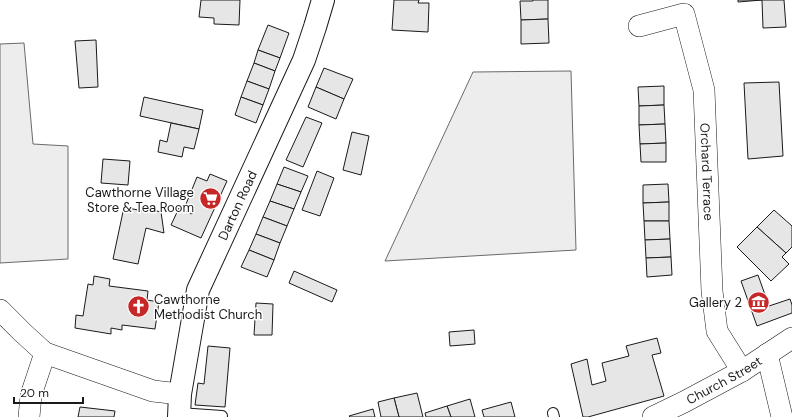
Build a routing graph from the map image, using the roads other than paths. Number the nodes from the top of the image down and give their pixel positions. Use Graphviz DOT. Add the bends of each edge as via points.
graph roads {
  1 [pos="323,0"];
  2 [pos="639,26"];
  3 [pos="0,310"];
  4 [pos="792,338"];
  5 [pos="45,353"];
  6 [pos="767,354"];
  7 [pos="742,371"];
  8 [pos="179,408"];
  9 [pos="222,416"];
  10 [pos="29,417"];
  11 [pos="653,417"];
  12 [pos="782,417"];
  1 -- 8 [label="street, Darton Road" via="304,60 198,290"];
  2 -- 7 [label="street, Orchard Terrace" via="684,14 704,90 712,291 717,330"];
  3 -- 5 [label="street"];
  4 -- 6 [label="street, Church Street"];
  5 -- 8 [label="street" via="153,391"];
  5 -- 10 [label="street" via="31,395"];
  6 -- 7 [label="street, Church Street"];
  6 -- 12 [label="street"];
  7 -- 11 [label="street, Church Street"];
  8 -- 9 [label="lane"];
}
